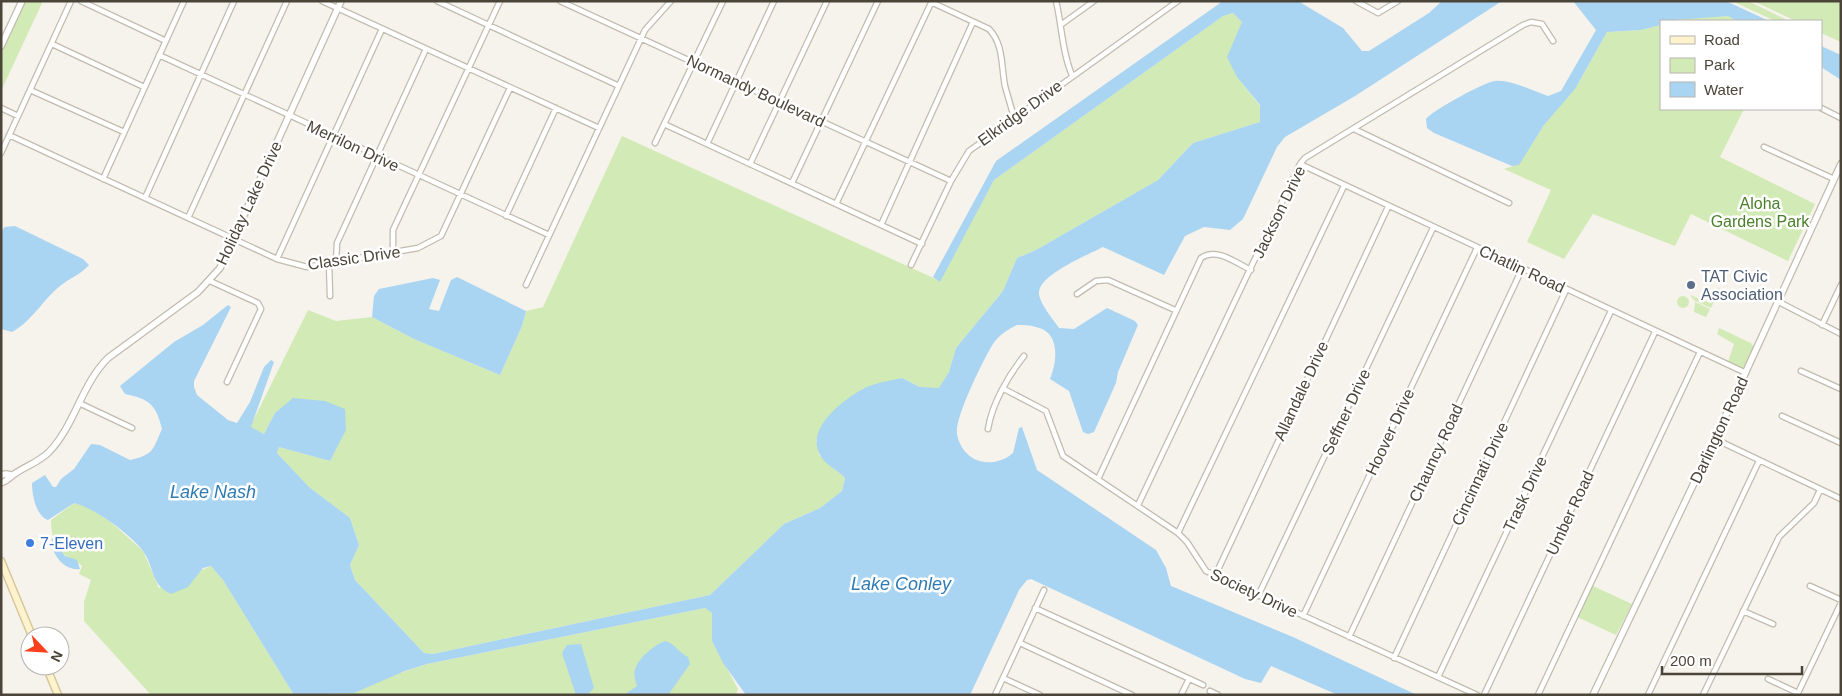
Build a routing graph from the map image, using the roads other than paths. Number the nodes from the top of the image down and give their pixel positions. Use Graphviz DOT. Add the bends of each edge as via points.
graph roads {
  1 [pos="22,1"];
  2 [pos="71,1"];
  3 [pos="81,1"];
  4 [pos="184,1"];
  5 [pos="234,1"];
  6 [pos="287,1"];
  7 [pos="322,1"];
  8 [pos="341,1"];
  9 [pos="437,1"];
  10 [pos="500,1"];
  11 [pos="560,1"];
  12 [pos="671,1"];
  13 [pos="723,1"];
  14 [pos="774,1"];
  15 [pos="827,1"];
  16 [pos="878,1"];
  17 [pos="1056,1"];
  18 [pos="1094,1"];
  19 [pos="1178,1"];
  20 [pos="1356,1"];
  21 [pos="1398,1"];
  22 [pos="932,2"];
  23 [pos="338,8"];
  24 [pos="973,22"];
  25 [pos="1062,24"];
  26 [pos="490,26"];
  27 [pos="382,28"];
  28 [pos="641,39"];
  29 [pos="166,41"];
  30 [pos="1553,41"];
  31 [pos="52,44"];
  32 [pos="1,46"];
  33 [pos="426,49"];
  34 [pos="158,55"];
  35 [pos="694,62"];
  36 [pos="470,69"];
  37 [pos="200,75"];
  38 [pos="1072,75"];
  39 [pos="736,81"];
  40 [pos="619,86"];
  41 [pos="144,87"];
  42 [pos="510,88"];
  43 [pos="30,90"];
  44 [pos="245,95"];
  45 [pos="779,101"];
  46 [pos="1,108"];
  47 [pos="556,108"];
  48 [pos="1822,108"];
  49 [pos="18,116"];
  50 [pos="289,116"];
  51 [pos="1014,117"];
  52 [pos="1841,118"];
  53 [pos="822,121"];
  54 [pos="664,124"];
  55 [pos="599,128"];
  56 [pos="1354,129"];
  57 [pos="124,132"];
  58 [pos="9,135"];
  59 [pos="333,136"];
  60 [pos="866,141"];
  61 [pos="655,143"];
  62 [pos="707,144"];
  63 [pos="1764,147"];
  64 [pos="1,153"];
  65 [pos="376,156"];
  66 [pos="910,162"];
  67 [pos="750,164"];
  68 [pos="1300,164"];
  69 [pos="1841,164"];
  70 [pos="418,175"];
  71 [pos="103,179"];
  72 [pos="1834,179"];
  73 [pos="951,181"];
  74 [pos="792,183"];
  75 [pos="1344,186"];
  76 [pos="461,196"];
  77 [pos="145,198"];
  78 [pos="1509,203"];
  79 [pos="836,204"];
  80 [pos="1388,207"];
  81 [pos="506,216"];
  82 [pos="188,218"];
  83 [pos="881,225"];
  84 [pos="1433,228"];
  85 [pos="549,235"];
  86 [pos="233,238"];
  87 [pos="922,244"];
  88 [pos="1477,248"];
  89 [pos="394,253"];
  90 [pos="277,259"];
  91 [pos="336,262"];
  92 [pos="329,263"];
  93 [pos="912,265"];
  94 [pos="1522,269"];
  95 [pos="1251,270"];
  96 [pos="210,281"];
  97 [pos="526,285"];
  98 [pos="1841,285"];
  99 [pos="1566,290"];
  100 [pos="1077,294"];
  101 [pos="330,296"];
  102 [pos="1777,301"];
  103 [pos="1175,310"];
  104 [pos="1611,311"];
  105 [pos="1822,325"];
  106 [pos="1655,332"];
  107 [pos="1841,334"];
  108 [pos="1700,352"];
  109 [pos="1024,356"];
  110 [pos="1801,371"];
  111 [pos="1746,373"];
  112 [pos="227,382"];
  113 [pos="1004,388"];
  114 [pos="1841,389"];
  115 [pos="79,403"];
  116 [pos="1782,416"];
  117 [pos="132,428"];
  118 [pos="988,429"];
  119 [pos="1715,439"];
  120 [pos="1841,444"];
  121 [pos="1759,461"];
  122 [pos="1,475"];
  123 [pos="11,476"];
  124 [pos="1098,479"];
  125 [pos="1,483"];
  126 [pos="1820,490"];
  127 [pos="1841,500"];
  128 [pos="1138,505"];
  129 [pos="1178,533"];
  130 [pos="1,561"];
  131 [pos="1215,576"];
  132 [pos="1810,586"];
  133 [pos="1044,590"];
  134 [pos="1258,596"];
  135 [pos="1841,601"];
  136 [pos="1035,608"];
  137 [pos="1743,611"];
  138 [pos="1303,616"];
  139 [pos="1773,624"];
  140 [pos="28,626"];
  141 [pos="1350,637"];
  142 [pos="1020,643"];
  143 [pos="1394,658"];
  144 [pos="50,676"];
  145 [pos="1438,677"];
  146 [pos="1003,678"];
  147 [pos="1189,678"];
  148 [pos="1768,679"];
  149 [pos="1203,685"];
  150 [pos="1210,691"];
  151 [pos="1797,694"];
  152 [pos="58,695"];
  153 [pos="995,695"];
  154 [pos="1040,695"];
  155 [pos="1132,695"];
  156 [pos="1181,695"];
  157 [pos="1218,695"];
  158 [pos="1477,695"];
  159 [pos="1484,695"];
  160 [pos="1538,695"];
  161 [pos="1593,695"];
  162 [pos="1648,695"];
  163 [pos="1703,695"];
  1 -- 32 [label="street"];
  2 -- 31 [label="street"];
  3 -- 29 [label="street"];
  4 -- 29 [label="street"];
  5 -- 37 [label="street"];
  6 -- 44 [label="street"];
  7 -- 23 [label="street"];
  8 -- 23 [label="street, Holiday Lake Drive"];
  9 -- 26 [label="street"];
  10 -- 26 [label="street"];
  11 -- 28 [label="street, Normandy Boulevard"];
  12 -- 28 [label="street" via="644,30"];
  13 -- 35 [label="street"];
  14 -- 39 [label="street"];
  15 -- 45 [label="street"];
  16 -- 53 [label="street"];
  17 -- 25 [label="street"];
  18 -- 25 [label="street"];
  19 -- 38 [label="street, Elkridge Drive"];
  20 -- 21 [label="street" via="1378,13"];
  22 -- 24 [label="street"];
  22 -- 60 [label="street"];
  23 -- 27 [label="street"];
  23 -- 50 [label="street, Holiday Lake Drive"];
  24 -- 51 [label="street" via="989,29 1000,46"];
  24 -- 66 [label="street"];
  25 -- 38 [label="street" via="1066,60"];
  26 -- 36 [label="street"];
  26 -- 40 [label="street"];
  27 -- 33 [label="street"];
  27 -- 59 [label="street"];
  28 -- 35 [label="street, Normandy Boulevard"];
  28 -- 40 [label="street"];
  29 -- 34 [label="street"];
  30 -- 56 [label="street, Jackson Drive" via="1542,24 1531,22 1523,25"];
  31 -- 41 [label="street"];
  31 -- 43 [label="street"];
  33 -- 36 [label="street"];
  33 -- 65 [label="street"];
  34 -- 37 [label="street, Merrilon Drive"];
  34 -- 41 [label="street"];
  35 -- 39 [label="street, Normandy Boulevard"];
  35 -- 54 [label="street"];
  36 -- 42 [label="street"];
  36 -- 70 [label="street"];
  37 -- 44 [label="street, Merrilon Drive"];
  37 -- 77 [label="street"];
  38 -- 51 [label="street, Elkridge Drive"];
  39 -- 45 [label="street, Normandy Boulevard"];
  39 -- 62 [label="street"];
  40 -- 55 [label="street"];
  41 -- 57 [label="street"];
  42 -- 47 [label="street"];
  42 -- 76 [label="street, Classic Drive"];
  43 -- 49 [label="street"];
  43 -- 57 [label="street"];
  44 -- 50 [label="street, Merrilon Drive"];
  44 -- 82 [label="street"];
  45 -- 53 [label="street, Normandy Boulevard"];
  45 -- 67 [label="street"];
  46 -- 49 [label="street"];
  47 -- 55 [label="street"];
  47 -- 81 [label="street"];
  48 -- 52 [label="street"];
  49 -- 58 [label="street"];
  50 -- 59 [label="street, Merrilon Drive"];
  50 -- 86 [label="street, Holiday Lake Drive"];
  51 -- 73 [label="street, Elkridge Drive" via="968,151"];
  53 -- 60 [label="street, Normandy Boulevard"];
  53 -- 74 [label="street"];
  54 -- 61 [label="street"];
  54 -- 62 [label="street"];
  55 -- 85 [label="street"];
  56 -- 68 [label="street, Jackson Drive" via="1309,154"];
  56 -- 78 [label="street"];
  57 -- 71 [label="street"];
  58 -- 64 [label="street"];
  58 -- 71 [label="street, Classic Drive"];
  59 -- 65 [label="street, Merrilon Drive"];
  59 -- 90 [label="street"];
  60 -- 66 [label="street, Normandy Boulevard"];
  60 -- 79 [label="street"];
  62 -- 67 [label="street"];
  63 -- 72 [label="street"];
  65 -- 70 [label="street, Merrilon Drive"];
  65 -- 91 [label="street" via="337,243"];
  66 -- 73 [label="street, Normandy Boulevard"];
  66 -- 83 [label="street"];
  67 -- 74 [label="street"];
  68 -- 75 [label="street, Chatlin Road"];
  68 -- 95 [label="street, Jackson Drive"];
  69 -- 72 [label="street, Darlington Road"];
  70 -- 76 [label="street, Merrilon Drive"];
  70 -- 89 [label="street" via="393,230"];
  71 -- 77 [label="street, Classic Drive"];
  72 -- 102 [label="street, Darlington Road"];
  73 -- 87 [label="street, Elkridge Drive"];
  74 -- 79 [label="street"];
  75 -- 80 [label="street, Chatlin Road"];
  75 -- 129 [label="street"];
  76 -- 81 [label="street, Merrilon Drive"];
  76 -- 89 [label="street, Classic Drive" via="441,236 418,248"];
  77 -- 82 [label="street, Classic Drive"];
  79 -- 83 [label="street"];
  80 -- 84 [label="street, Chatlin Road"];
  80 -- 131 [label="street, Allandale Drive"];
  81 -- 85 [label="street, Merrilon Drive"];
  82 -- 86 [label="street, Classic Drive"];
  83 -- 87 [label="street"];
  84 -- 88 [label="street, Chatlin Road"];
  84 -- 134 [label="street, Seffner Drive"];
  85 -- 97 [label="street"];
  86 -- 90 [label="street, Classic Drive"];
  86 -- 96 [label="street, Holiday Lake Drive" via="220,268"];
  87 -- 93 [label="street, Elkridge Drive"];
  88 -- 94 [label="street, Chatlin Road"];
  88 -- 138 [label="street, Hoover Drive"];
  89 -- 91 [label="street, Classic Drive"];
  90 -- 92 [label="street, Classic Drive" via="307,267"];
  91 -- 92 [label="street, Classic Drive"];
  92 -- 101 [label="street"];
  94 -- 99 [label="street, Chatlin Road"];
  94 -- 141 [label="street, Chauncy Road"];
  95 -- 103 [label="street" via="1217,254 1200,258"];
  95 -- 128 [label="street, Jackson Drive"];
  96 -- 112 [label="street" via="258,303 261,309"];
  96 -- 115 [label="street, Holiday Lake Drive" via="96,369"];
  98 -- 105 [label="street"];
  99 -- 104 [label="street, Chatlin Road"];
  99 -- 143 [label="street, Cincinnati Drive"];
  100 -- 103 [label="street" via="1096,281 1108,280"];
  102 -- 105 [label="street"];
  102 -- 111 [label="street, Darlington Road"];
  103 -- 124 [label="street"];
  104 -- 106 [label="street, Chatlin Road"];
  104 -- 145 [label="street, Trask Drive"];
  105 -- 107 [label="street"];
  106 -- 108 [label="street, Chatlin Road"];
  106 -- 159 [label="street, Umber Road"];
  108 -- 111 [label="street, Chatlin Road"];
  108 -- 160 [label="street"];
  109 -- 113 [label="street"];
  110 -- 114 [label="street"];
  111 -- 119 [label="street, Darlington Road"];
  113 -- 118 [label="street"];
  113 -- 124 [label="street, Society Drive" via="1046,411 1063,456"];
  115 -- 117 [label="street"];
  115 -- 123 [label="street, Holiday Lake Drive" via="49,452"];
  116 -- 120 [label="street"];
  119 -- 121 [label="street"];
  119 -- 161 [label="street, Darlington Road"];
  121 -- 126 [label="street"];
  121 -- 162 [label="street"];
  122 -- 123 [label="street"];
  123 -- 125 [label="street, Holiday Lake Drive"];
  124 -- 128 [label="street, Society Drive"];
  126 -- 127 [label="street"];
  126 -- 137 [label="street" via="1806,512 1778,536"];
  128 -- 129 [label="street, Society Drive"];
  129 -- 131 [label="street, Society Drive" via="1202,567"];
  130 -- 140 [label="main road"];
  131 -- 134 [label="street, Society Drive"];
  132 -- 135 [label="street"];
  133 -- 136 [label="street"];
  134 -- 138 [label="street, Society Drive"];
  135 -- 151 [label="street"];
  136 -- 142 [label="street"];
  136 -- 147 [label="street"];
  137 -- 139 [label="street"];
  137 -- 163 [label="street"];
  138 -- 141 [label="street, Society Drive"];
  141 -- 143 [label="street, Society Drive"];
  142 -- 146 [label="street"];
  142 -- 155 [label="street"];
  143 -- 145 [label="street, Society Drive"];
  144 -- 152 [label="main road"];
  145 -- 158 [label="street, Society Drive"];
  146 -- 153 [label="street"];
  146 -- 154 [label="street"];
  147 -- 149 [label="street"];
  147 -- 156 [label="street"];
  148 -- 151 [label="street"];
  150 -- 157 [label="street"];
}
